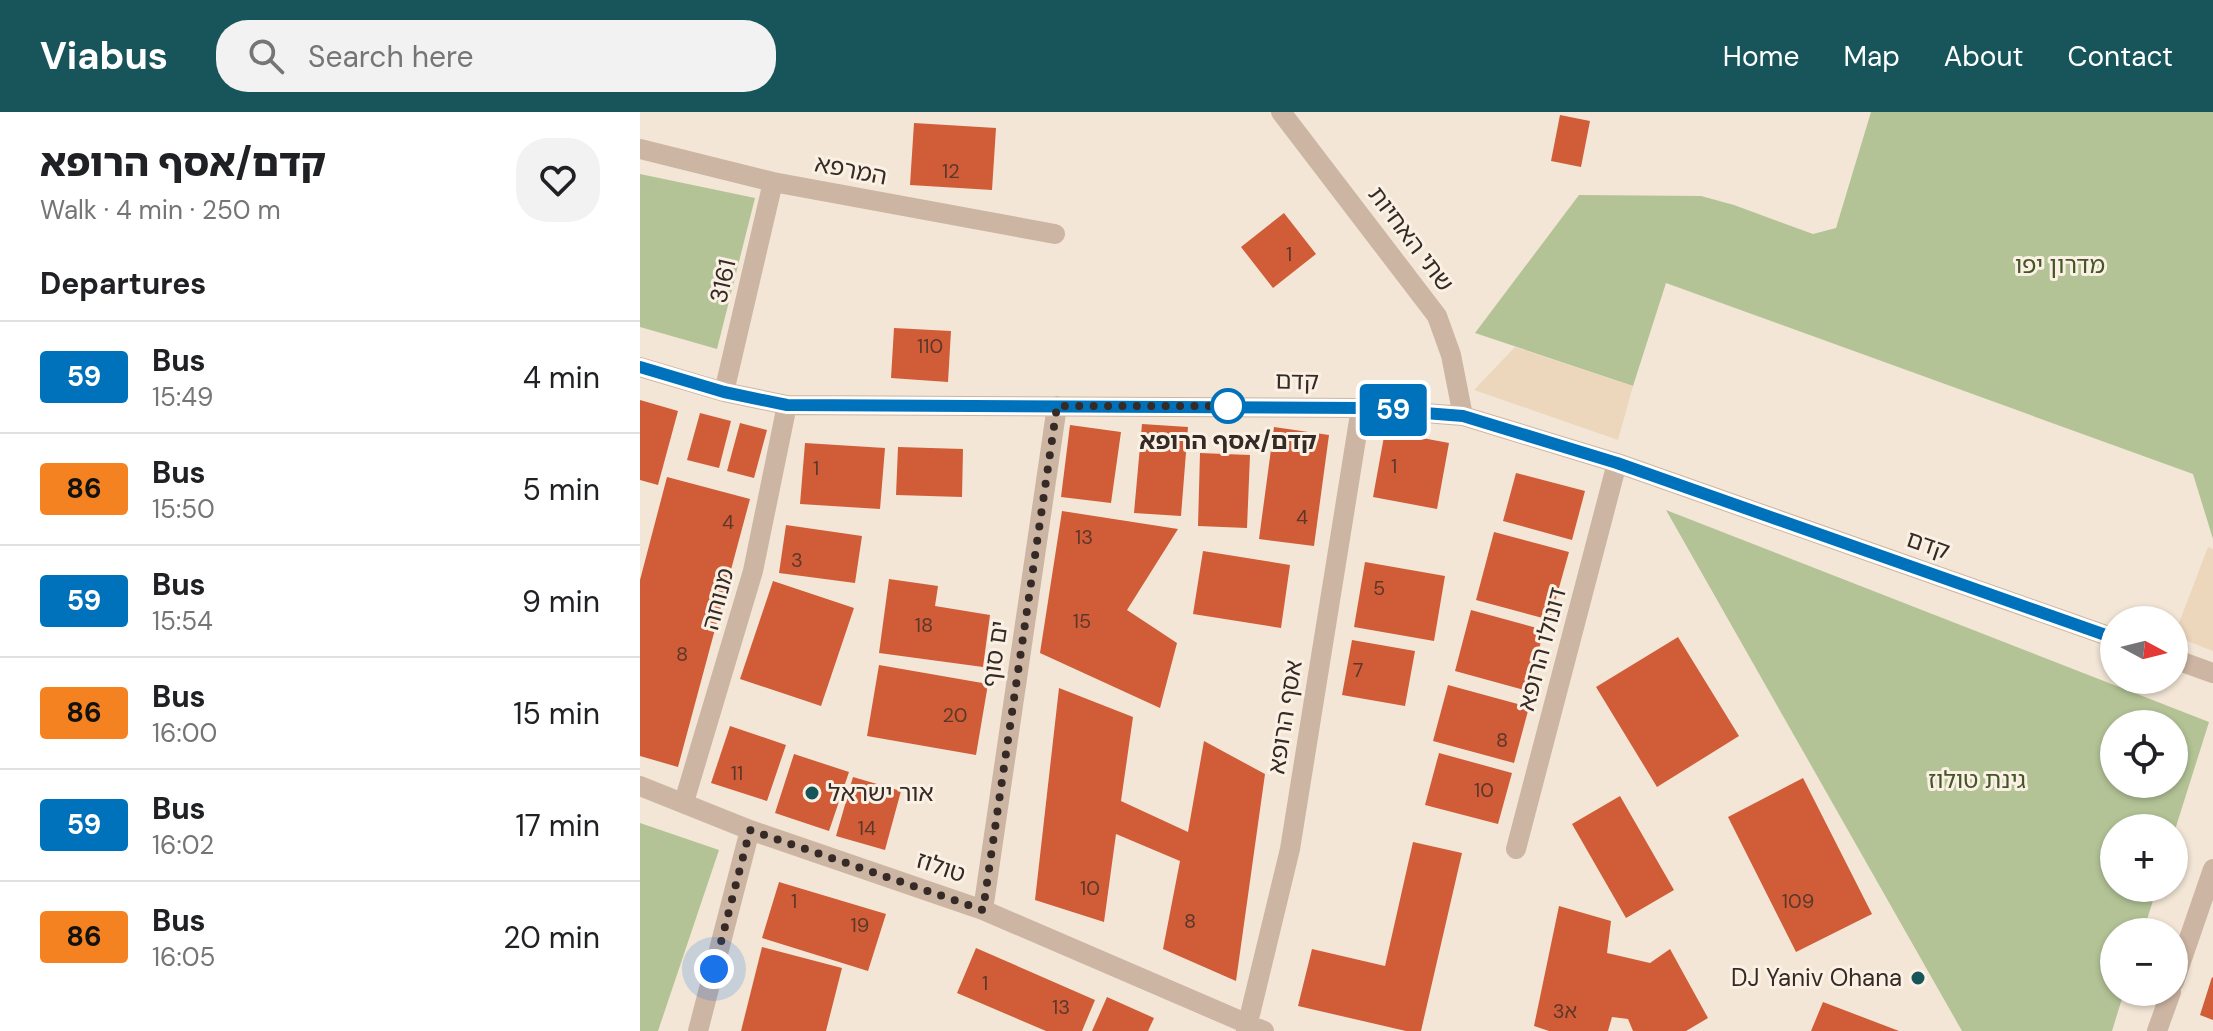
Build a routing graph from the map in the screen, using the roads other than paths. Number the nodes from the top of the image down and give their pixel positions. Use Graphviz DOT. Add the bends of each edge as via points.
graph roads {
  1 [pos="1292,116"];
  2 [pos="640,149"];
  3 [pos="773,182"];
  4 [pos="1055,234"];
  5 [pos="640,367"];
  6 [pos="724,392"];
  7 [pos="787,405"];
  8 [pos="1057,406"];
  9 [pos="1361,408"];
  10 [pos="1463,416"];
  11 [pos="1617,463"];
  12 [pos="2100,633"];
  13 [pos="2188,664"];
  14 [pos="2213,673"];
  15 [pos="640,786"];
  16 [pos="684,802"];
  17 [pos="750,830"];
  18 [pos="1516,849"];
  19 [pos="2213,869"];
  20 [pos="983,910"];
  21 [pos="2188,941"];
  22 [pos="2168,1006"];
  23 [pos="1253,1029"];
  24 [pos="2164,1029"];
  25 [pos="698,1031"];
  1 -- 10 [label="street, שתי האחיות" via="1437,316"];
  2 -- 3 [label="street, המרפא"];
  3 -- 4 [label="street, המרפא"];
  3 -- 6 [label="street, 3161"];
  5 -- 6 [label="street, קדם"];
  6 -- 7 [label="street, קדם"];
  7 -- 8 [label="street, קדם"];
  7 -- 16 [label="street, מנוחה" via="753,571"];
  8 -- 9 [label="street, קדם"];
  8 -- 20 [label="street, ים סוף"];
  9 -- 10 [label="street, קדם"];
  9 -- 23 [label="street, אסף הרופא" via="1290,849"];
  10 -- 11 [label="street, קדם"];
  11 -- 12 [label="street, קדם"];
  11 -- 18 [label="street, דונולו הרופא"];
  13 -- 14 [label="street"];
  15 -- 16 [label="street, טולוז"];
  16 -- 17 [label="street, טולוז"];
  17 -- 20 [label="street, טולוז"];
  17 -- 25 [label="street"];
  19 -- 21 [label="street"];
  20 -- 23 [label="street, טולוז"];
  22 -- 24 [label="street"];
}
